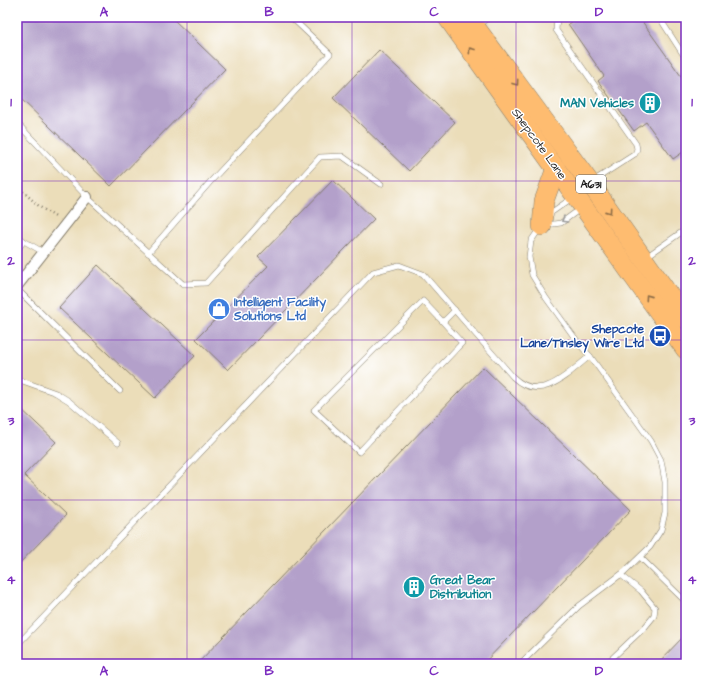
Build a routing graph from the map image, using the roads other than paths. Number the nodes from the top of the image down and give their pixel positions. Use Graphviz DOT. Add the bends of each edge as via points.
graph roads {
  1 [pos="291,17"];
  2 [pos="447,17"];
  3 [pos="557,17"];
  4 [pos="659,17"];
  5 [pos="477,20"];
  6 [pos="686,58"];
  7 [pos="17,123"];
  8 [pos="556,168"];
  9 [pos="381,184"];
  10 [pos="587,194"];
  11 [pos="87,197"];
  12 [pos="542,226"];
  13 [pos="686,229"];
  14 [pos="17,235"];
  15 [pos="24,241"];
  16 [pos="17,250"];
  17 [pos="44,252"];
  18 [pos="148,253"];
  19 [pos="643,258"];
  20 [pos="17,287"];
  21 [pos="455,310"];
  22 [pos="686,319"];
  23 [pos="443,322"];
  24 [pos="686,348"];
  25 [pos="590,356"];
  26 [pos="17,379"];
  27 [pos="120,391"];
  28 [pos="118,444"];
  29 [pos="640,557"];
  30 [pos="621,575"];
  31 [pos="686,602"];
  32 [pos="17,645"];
  33 [pos="520,664"];
  34 [pos="606,664"];
  1 -- 18 [label="lane" via="330,54"];
  8 -- 2 [label="highway, Shepcote Lane / A631, one-way"];
  3 -- 10 [label="lane" via="556,30 637,149"];
  4 -- 6 [label="lane"];
  5 -- 10 [label="highway, Shepcote Lane / A631, one-way"];
  7 -- 11 [label="lane"];
  8 -- 10 [label="highway, Shepcote Lane / A631"];
  8 -- 12 [label="highway" via="544,201"];
  9 -- 18 [label="lane" via="342,156 320,157 206,283 183,284"];
  10 -- 12 [label="lane" via="552,212"];
  10 -- 12 [label="lane, one-way" via="561,223"];
  10 -- 19 [label="highway, Shepcote Lane / A631, one-way"];
  24 -- 10 [label="highway, Shepcote Lane / A631, one-way"];
  11 -- 17 [label="street"];
  11 -- 18 [label="lane"];
  12 -- 25 [label="lane" via="531,241 529,257 532,275"];
  13 -- 19 [label="lane"];
  14 -- 15 [label="lane"];
  15 -- 16 [label="lane"];
  15 -- 17 [label="lane"];
  17 -- 20 [label="street"];
  19 -- 22 [label="highway, Shepcote Lane / A631"];
  20 -- 27 [label="lane"];
  21 -- 23 [label="lane"];
  21 -- 25 [label="lane" via="513,377 524,386 536,388 556,382"];
  21 -- 32 [label="lane" via="423,274 399,265 373,272"];
  23 -- 23 [label="lane" via="462,343 359,452 314,410 423,301"];
  25 -- 29 [label="lane" via="651,441 661,460 665,482 665,513 661,530"];
  26 -- 28 [label="lane" via="56,393 69,401"];
  29 -- 30 [label="lane"];
  29 -- 31 [label="lane"];
  30 -- 33 [label="lane" via="579,606"];
  30 -- 34 [label="lane" via="642,591 655,608 654,616"];
}
